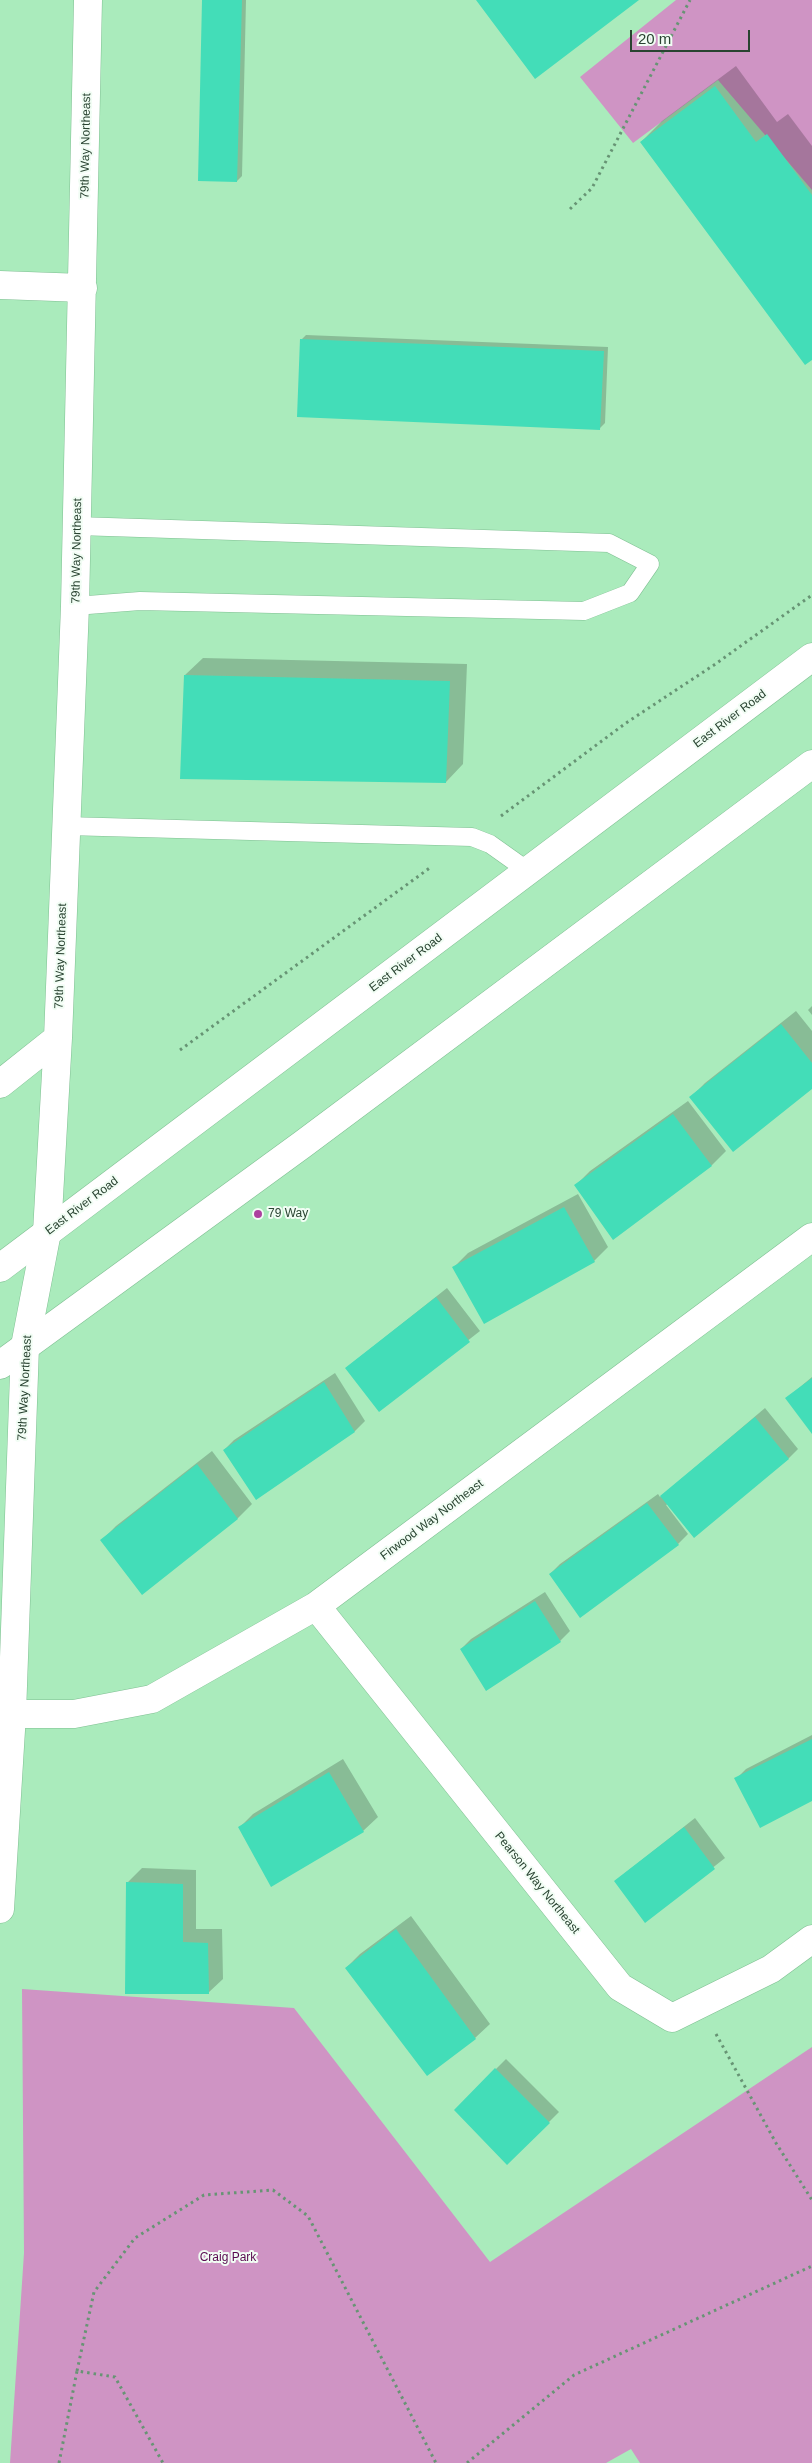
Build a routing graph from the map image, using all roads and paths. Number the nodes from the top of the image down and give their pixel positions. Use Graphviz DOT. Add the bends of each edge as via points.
graph roads {
  1 [pos="88,0"];
  2 [pos="690,0"];
  3 [pos="570,209"];
  4 [pos="0,285"];
  5 [pos="83,288"];
  6 [pos="77,526"];
  7 [pos="75,606"];
  8 [pos="812,657"];
  9 [pos="812,764"];
  10 [pos="66,826"];
  11 [pos="528,871"];
  12 [pos="58,1038"];
  13 [pos="0,1084"];
  14 [pos="47,1232"];
  15 [pos="812,1237"];
  16 [pos="0,1268"];
  17 [pos="25,1346"];
  18 [pos="0,1365"];
  19 [pos="316,1606"];
  20 [pos="12,1714"];
  21 [pos="0,1909"];
  22 [pos="812,1939"];
  23 [pos="699,2004"];
  24 [pos="812,2200"];
  25 [pos="812,2266"];
  26 [pos="76,2372"];
  27 [pos="58,2463"];
  28 [pos="163,2463"];
  29 [pos="436,2463"];
  30 [pos="467,2463"];
  1 -- 5 [label="street, 79th Way Northeast"];
  2 -- 3 [label="path" via="592,188"];
  4 -- 5 [label="street"];
  5 -- 6 [label="street, 79th Way Northeast"];
  6 -- 7 [label="street, 79th Way Northeast"];
  6 -- 7 [label="lane" via="609,543 650,564 630,592 584,611 140,601"];
  7 -- 10 [label="street, 79th Way Northeast"];
  8 -- 11 [label="street, East River Road"];
  9 -- 17 [label="street" via="303,1144"];
  10 -- 11 [label="lane" via="472,837 490,844"];
  10 -- 12 [label="street, 79th Way Northeast"];
  11 -- 14 [label="street, East River Road"];
  12 -- 13 [label="street"];
  12 -- 14 [label="street, 79th Way Northeast"];
  14 -- 16 [label="street, East River Road"];
  14 -- 17 [label="street, 79th Way Northeast"];
  15 -- 19 [label="street, Firwood Way Northeast"];
  17 -- 18 [label="street"];
  17 -- 20 [label="street, 79th Way Northeast"];
  19 -- 20 [label="street, Firwood Way Northeast" via="152,1699 74,1714"];
  19 -- 23 [label="street, Pearson Way Northeast" via="620,1988 672,2018"];
  20 -- 21 [label="street, 79th Way Northeast"];
  22 -- 23 [label="street, Pearson Way Northeast" via="771,1968"];
  23 -- 24 [label="path" via="776,2143"];
  25 -- 30 [label="path" via="574,2375"];
  26 -- 27 [label="path"];
  26 -- 28 [label="path" via="115,2377"];
  26 -- 29 [label="path" via="94,2292 135,2238 204,2195 273,2190 308,2216"];
}
